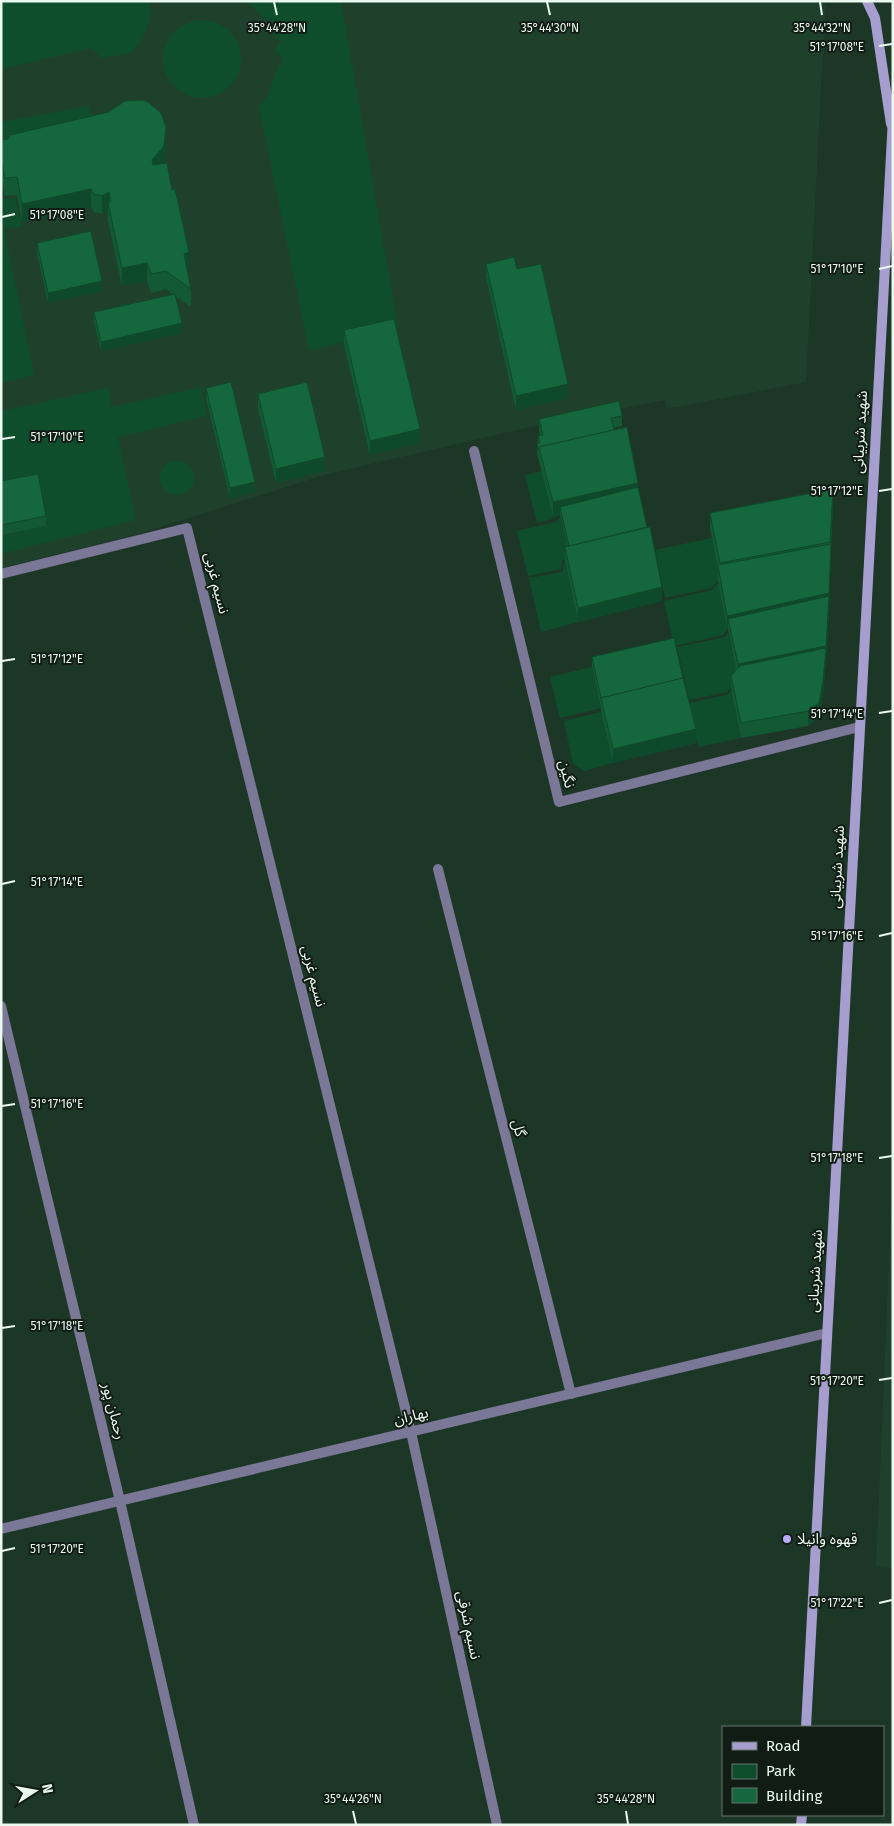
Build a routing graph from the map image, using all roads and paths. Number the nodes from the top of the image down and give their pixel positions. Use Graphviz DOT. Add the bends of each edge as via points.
graph roads {
  1 [pos="867,1"];
  2 [pos="892,122"];
  3 [pos="474,452"];
  4 [pos="1,574"];
  5 [pos="859,727"];
  6 [pos="438,869"];
  7 [pos="1,1006"];
  8 [pos="827,1333"];
  9 [pos="571,1394"];
  10 [pos="411,1432"];
  11 [pos="120,1501"];
  12 [pos="1,1529"];
  13 [pos="806,1726"];
  14 [pos="194,1825"];
  15 [pos="497,1825"];
  1 -- 2 [label="main road, شهید شربیانی" via="876,18"];
  2 -- 5 [label="main road, شهید شربیانی"];
  3 -- 5 [label="street, نگین" via="559,802"];
  4 -- 10 [label="street, نسیم غربی" via="188,528"];
  5 -- 8 [label="main road, شهید شربیانی"];
  6 -- 9 [label="street, گل"];
  7 -- 11 [label="street, رحمان پور"];
  8 -- 9 [label="street, بهاران"];
  8 -- 13 [label="main road, شهید شربیانی"];
  9 -- 10 [label="street, بهاران"];
  10 -- 11 [label="street, بهاران"];
  10 -- 15 [label="street, نسیم شرقی"];
  11 -- 12 [label="street, بهاران"];
  11 -- 14 [label="street, رحمان پور"];
}
